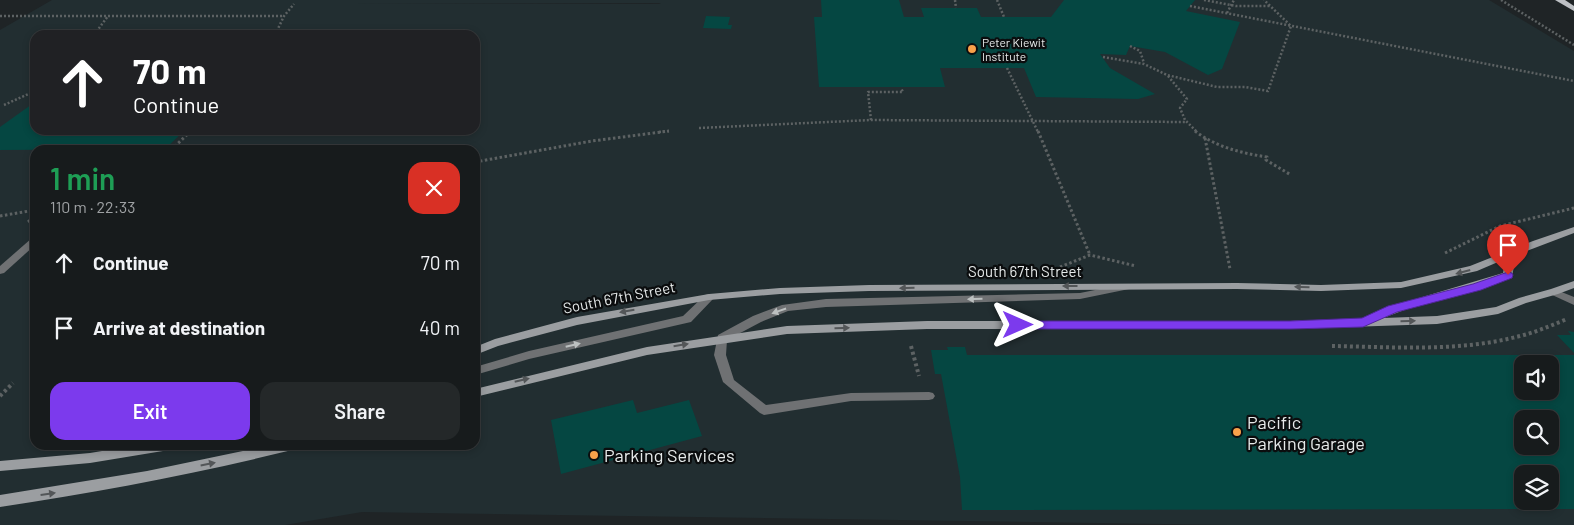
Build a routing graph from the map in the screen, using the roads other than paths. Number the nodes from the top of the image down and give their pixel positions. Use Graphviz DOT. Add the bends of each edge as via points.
graph roads {
  1 [pos="1559,0"];
  2 [pos="1574,8"];
  3 [pos="1574,230"];
  4 [pos="30,244"];
  5 [pos="1512,254"];
  6 [pos="0,271"];
  7 [pos="1574,284"];
  8 [pos="1128,287"];
  9 [pos="1554,292"];
  10 [pos="709,297"];
  11 [pos="1574,301"];
  12 [pos="1363,322"];
  13 [pos="722,338"];
  14 [pos="480,349"];
  15 [pos="480,369"];
  16 [pos="480,392"];
  17 [pos="929,396"];
  18 [pos="139,450"];
  19 [pos="271,450"];
  20 [pos="0,466"];
  21 [pos="0,501"];
  1 -- 2 [label="main road"];
  3 -- 5 [label="main road, South 67th Street"];
  4 -- 6 [label="lane"];
  5 -- 8 [label="main road, South 67th Street, one-way" via="1473,270 1401,285"];
  5 -- 12 [label="main road" via="1508,275 1393,309"];
  7 -- 9 [label="main road"];
  8 -- 10 [label="main road, South 67th Street, one-way" via="859,288"];
  8 -- 13 [label="lane, one-way" via="1080,296 826,303 786,308 757,318"];
  9 -- 11 [label="lane"];
  12 -- 9 [label="main road, one-way" via="1438,320 1480,314"];
  10 -- 14 [label="main road, South 67th Street, one-way" via="578,320"];
  15 -- 10 [label="lane, one-way" via="529,354 687,319"];
  13 -- 12 [label="main road, one-way" via="788,330 927,325"];
  16 -- 13 [label="main road, one-way" via="646,350"];
  13 -- 17 [label="lane" via="720,356 728,382 764,410 851,396"];
  18 -- 20 [label="main road"];
  21 -- 19 [label="main road, one-way" via="66,492"];
}
